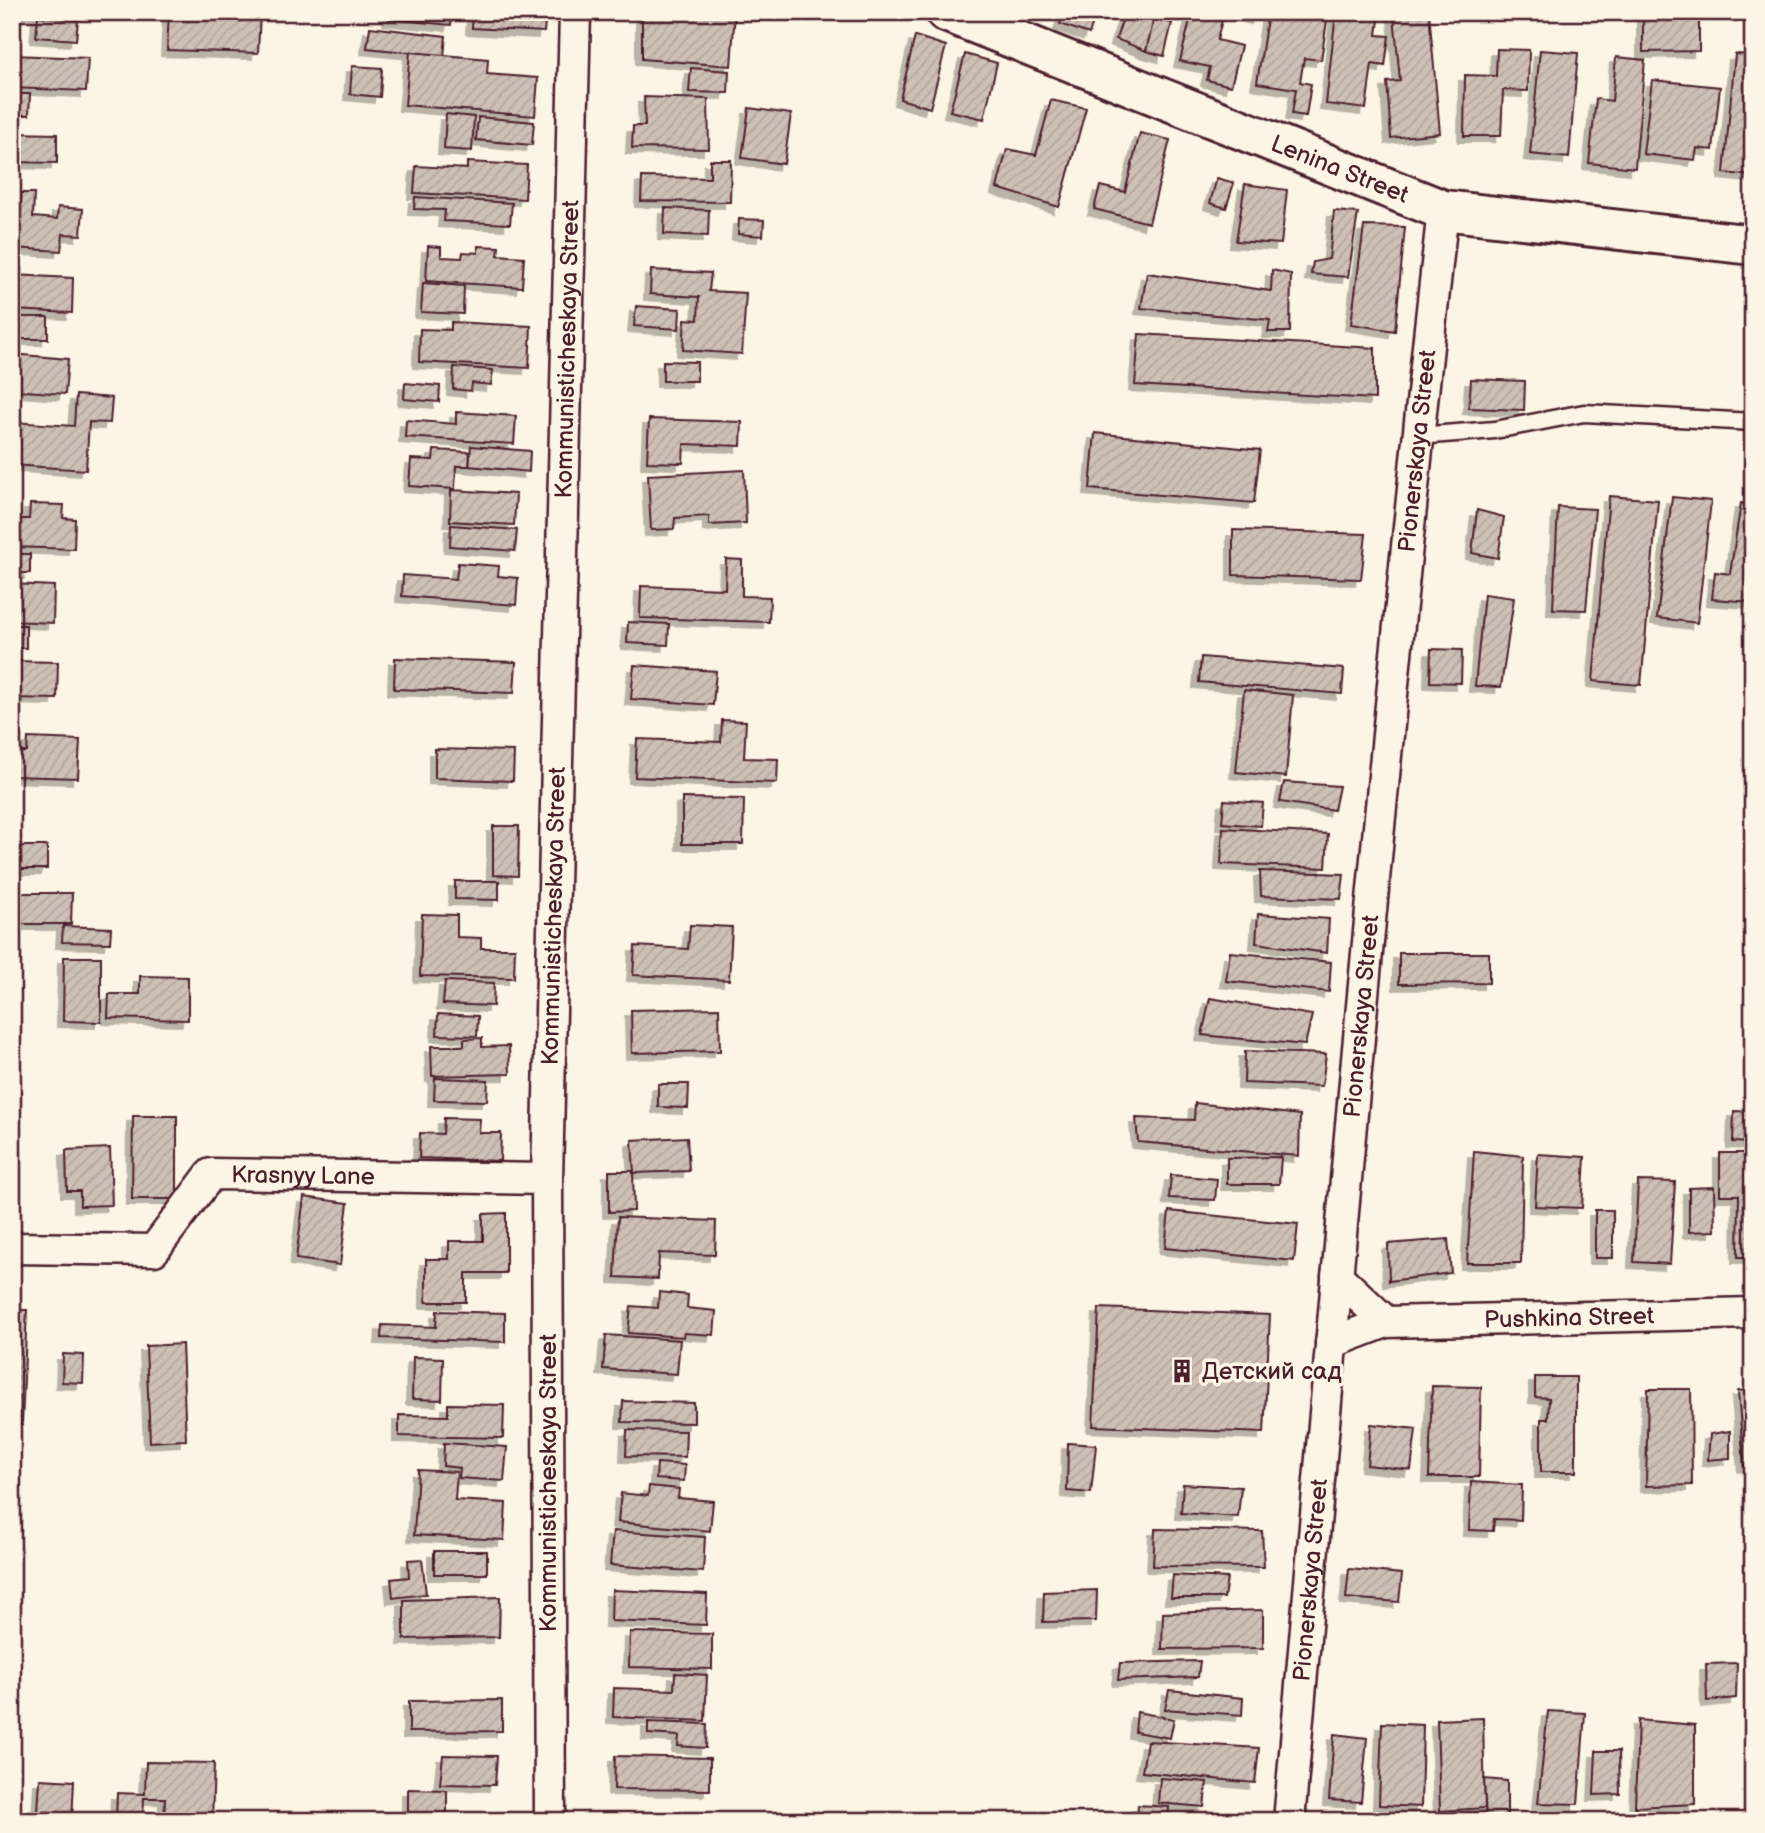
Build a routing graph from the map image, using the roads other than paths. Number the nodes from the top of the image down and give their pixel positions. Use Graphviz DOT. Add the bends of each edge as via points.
graph roads {
  1 [pos="575,12"];
  2 [pos="946,12"];
  3 [pos="1443,210"];
  4 [pos="1753,245"];
  5 [pos="1753,422"];
  6 [pos="1418,436"];
  7 [pos="547,1179"];
  8 [pos="12,1248"];
  9 [pos="1337,1276"];
  10 [pos="1753,1314"];
  11 [pos="1386,1322"];
  12 [pos="1331,1343"];
  13 [pos="550,1821"];
  14 [pos="1289,1821"];
  1 -- 7 [label="street, Kommunisticheskaya Street"];
  2 -- 3 [label="street, Lenina Street"];
  3 -- 4 [label="street, Lenina Street"];
  3 -- 6 [label="street, Pionerskaya Street"];
  5 -- 6 [label="lane" via="1584,413 1495,430"];
  6 -- 9 [label="street, Pionerskaya Street"];
  7 -- 8 [label="street, Krasnyy Lane" via="211,1174 154,1250"];
  7 -- 13 [label="street, Kommunisticheskaya Street"];
  9 -- 11 [label="street"];
  9 -- 12 [label="street, Pionerskaya Street"];
  10 -- 11 [label="street, Pushkina Street"];
  11 -- 12 [label="street, Pushkina Street"];
  12 -- 14 [label="street, Pionerskaya Street"];
}
